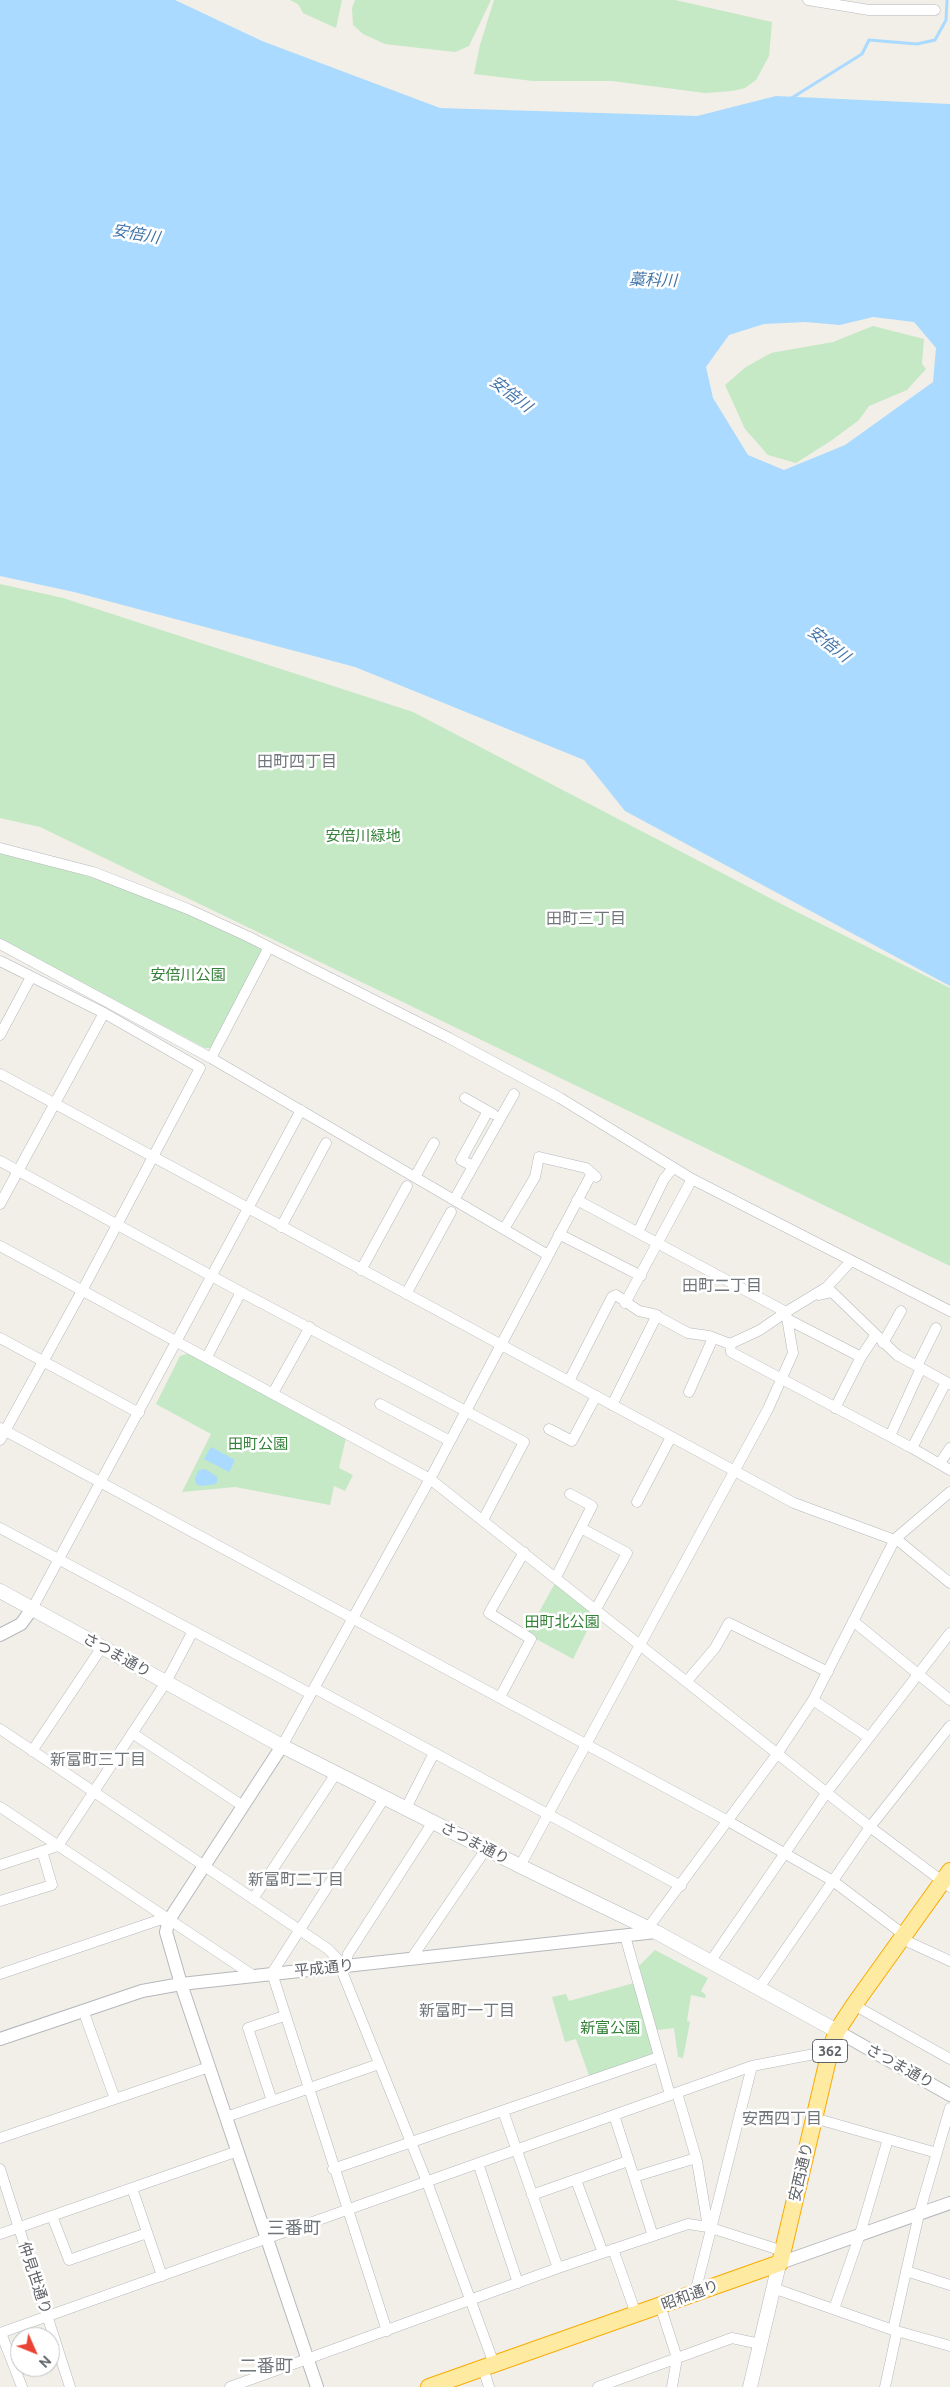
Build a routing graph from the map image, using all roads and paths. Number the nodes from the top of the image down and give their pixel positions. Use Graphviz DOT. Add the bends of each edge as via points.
graph roads {
  1 [pos="808,0"];
  2 [pos="935,10"];
  3 [pos="0,848"];
  4 [pos="0,944"];
  5 [pos="269,947"];
  6 [pos="0,961"];
  7 [pos="31,977"];
  8 [pos="104,1013"];
  9 [pos="0,1034"];
  10 [pos="211,1058"];
  11 [pos="0,1074"];
  12 [pos="514,1094"];
  13 [pos="465,1098"];
  14 [pos="54,1104"];
  15 [pos="301,1110"];
  16 [pos="488,1111"];
  17 [pos="500,1118"];
  18 [pos="326,1142"];
  19 [pos="434,1143"];
  20 [pos="153,1158"];
  21 [pos="0,1161"];
  22 [pos="473,1166"];
  23 [pos="673,1168"];
  24 [pos="18,1171"];
  25 [pos="416,1177"];
  26 [pos="692,1179"];
  27 [pos="407,1186"];
  28 [pos="454,1200"];
  29 [pos="577,1200"];
  30 [pos="0,1204"];
  31 [pos="246,1208"];
  32 [pos="451,1212"];
  33 [pos="117,1225"];
  34 [pos="281,1227"];
  35 [pos="504,1229"];
  36 [pos="638,1232"];
  37 [pos="559,1234"];
  38 [pos="658,1243"];
  39 [pos="0,1246"];
  40 [pos="548,1255"];
  41 [pos="851,1261"];
  42 [pos="362,1270"];
  43 [pos="211,1276"];
  44 [pos="641,1276"];
  45 [pos="83,1289"];
  46 [pos="242,1292"];
  47 [pos="406,1294"];
  48 [pos="806,1299"];
  49 [pos="626,1303"];
  50 [pos="900,1310"];
  51 [pos="950,1311"];
  52 [pos="657,1315"];
  53 [pos="786,1316"];
  54 [pos="310,1327"];
  55 [pos="936,1328"];
  56 [pos="875,1336"];
  57 [pos="0,1338"];
  58 [pos="713,1338"];
  59 [pos="178,1341"];
  60 [pos="730,1344"];
  61 [pos="884,1344"];
  62 [pos="501,1345"];
  63 [pos="207,1357"];
  64 [pos="861,1357"];
  65 [pos="43,1362"];
  66 [pos="919,1367"];
  67 [pos="782,1380"];
  68 [pos="569,1381"];
  69 [pos="948,1383"];
  70 [pos="689,1392"];
  71 [pos="274,1393"];
  72 [pos="596,1396"];
  73 [pos="380,1404"];
  74 [pos="612,1405"];
  75 [pos="835,1408"];
  76 [pos="466,1409"];
  77 [pos="139,1413"];
  78 [pos="548,1428"];
  79 [pos="2,1433"];
  80 [pos="890,1436"];
  81 [pos="671,1437"];
  82 [pos="450,1441"];
  83 [pos="912,1448"];
  84 [pos="950,1448"];
  85 [pos="940,1463"];
  86 [pos="950,1470"];
  87 [pos="734,1472"];
  88 [pos="430,1478"];
  89 [pos="101,1483"];
  90 [pos="950,1492"];
  91 [pos="570,1494"];
  92 [pos="636,1502"];
  93 [pos="483,1520"];
  94 [pos="0,1528"];
  95 [pos="581,1528"];
  96 [pos="895,1539"];
  97 [pos="524,1552"];
  98 [pos="59,1560"];
  99 [pos="556,1577"];
  100 [pos="950,1583"];
  101 [pos="0,1591"];
  102 [pos="32,1609"];
  103 [pos="596,1609"];
  104 [pos="353,1619"];
  105 [pos="853,1621"];
  106 [pos="193,1631"];
  107 [pos="950,1633"];
  108 [pos="0,1635"];
  109 [pos="641,1644"];
  110 [pos="102,1647"];
  111 [pos="828,1672"];
  112 [pos="917,1673"];
  113 [pos="687,1681"];
  114 [pos="166,1682"];
  115 [pos="313,1691"];
  116 [pos="500,1697"];
  117 [pos="813,1700"];
  118 [pos="950,1700"];
  119 [pos="950,1726"];
  120 [pos="0,1729"];
  121 [pos="132,1733"];
  122 [pos="868,1737"];
  123 [pos="586,1744"];
  124 [pos="282,1746"];
  125 [pos="32,1751"];
  126 [pos="434,1753"];
  127 [pos="778,1754"];
  128 [pos="337,1772"];
  129 [pos="94,1792"];
  130 [pos="827,1792"];
  131 [pos="385,1797"];
  132 [pos="243,1806"];
  133 [pos="0,1807"];
  134 [pos="406,1808"];
  135 [pos="548,1814"];
  136 [pos="728,1821"];
  137 [pos="434,1822"];
  138 [pos="870,1827"];
  139 [pos="58,1846"];
  140 [pos="486,1849"];
  141 [pos="42,1851"];
  142 [pos="785,1853"];
  143 [pos="0,1865"];
  144 [pos="204,1866"];
  145 [pos="520,1866"];
  146 [pos="947,1880"];
  147 [pos="832,1881"];
  148 [pos="681,1886"];
  149 [pos="254,1899"];
  150 [pos="0,1901"];
  151 [pos="169,1920"];
  152 [pos="299,1930"];
  153 [pos="652,1930"];
  154 [pos="625,1936"];
  155 [pos="902,1936"];
  156 [pos="411,1959"];
  157 [pos="950,1961"];
  158 [pos="710,1962"];
  159 [pos="345,1966"];
  160 [pos="272,1973"];
  161 [pos="0,1974"];
  162 [pos="254,1976"];
  163 [pos="182,1984"];
  164 [pos="759,1988"];
  165 [pos="854,2005"];
  166 [pos="83,2010"];
  167 [pos="284,2016"];
  168 [pos="837,2031"];
  169 [pos="0,2039"];
  170 [pos="830,2051"];
  171 [pos="659,2057"];
  172 [pos="950,2059"];
  173 [pos="379,2064"];
  174 [pos="752,2066"];
  175 [pos="209,2067"];
  176 [pos="308,2089"];
  177 [pos="673,2094"];
  178 [pos="950,2094"];
  179 [pos="115,2099"];
  180 [pos="272,2101"];
  181 [pos="950,2108"];
  182 [pos="503,2111"];
  183 [pos="614,2115"];
  184 [pos="226,2117"];
  185 [pos="814,2118"];
  186 [pos="0,2138"];
  187 [pos="888,2139"];
  188 [pos="411,2143"];
  189 [pos="516,2150"];
  190 [pos="238,2151"];
  191 [pos="937,2153"];
  192 [pos="696,2158"];
  193 [pos="628,2161"];
  194 [pos="478,2163"];
  195 [pos="0,2169"];
  196 [pos="333,2169"];
  197 [pos="634,2178"];
  198 [pos="576,2180"];
  199 [pos="427,2182"];
  200 [pos="132,2188"];
  201 [pos="532,2195"];
  202 [pos="950,2203"];
  203 [pos="347,2210"];
  204 [pos="919,2214"];
  205 [pos="52,2216"];
  206 [pos="19,2227"];
  207 [pos="710,2228"];
  208 [pos="147,2233"];
  209 [pos="0,2234"];
  210 [pos="860,2234"];
  211 [pos="653,2236"];
  212 [pos="268,2238"];
  213 [pos="608,2251"];
  214 [pos="781,2257"];
  215 [pos="558,2268"];
  216 [pos="906,2271"];
  217 [pos="162,2276"];
  218 [pos="518,2283"];
  219 [pos="950,2285"];
  220 [pos="773,2288"];
  221 [pos="695,2293"];
  222 [pos="470,2300"];
  223 [pos="660,2306"];
  224 [pos="834,2310"];
  225 [pos="636,2314"];
  226 [pos="48,2316"];
  227 [pos="387,2330"];
  228 [pos="895,2330"];
  229 [pos="1,2333"];
  230 [pos="760,2344"];
  231 [pos="950,2346"];
  232 [pos="307,2358"];
  233 [pos="677,2358"];
  234 [pos="488,2366"];
  235 [pos="22,2387"];
  236 [pos="70,2387"];
  237 [pos="230,2387"];
  238 [pos="317,2387"];
  239 [pos="430,2387"];
  240 [pos="489,2387"];
  241 [pos="598,2387"];
  242 [pos="672,2387"];
  243 [pos="750,2387"];
  244 [pos="884,2387"];
  1 -- 2 [label="street" via="869,10"];
  3 -- 5 [label="street" via="100,874"];
  4 -- 10 [label="street"];
  5 -- 10 [label="street"];
  5 -- 23 [label="street" via="560,1098"];
  6 -- 7 [label="street"];
  7 -- 8 [label="street"];
  7 -- 9 [label="street"];
  8 -- 14 [label="street"];
  8 -- 20 [label="street" via="200,1068"];
  10 -- 15 [label="street"];
  11 -- 14 [label="street"];
  12 -- 17 [label="street"];
  13 -- 16 [label="street"];
  14 -- 20 [label="street"];
  14 -- 24 [label="street"];
  15 -- 25 [label="street"];
  15 -- 31 [label="street"];
  16 -- 17 [label="street"];
  16 -- 22 [label="street" via="461,1160"];
  17 -- 22 [label="street"];
  18 -- 34 [label="street"];
  19 -- 25 [label="street"];
  20 -- 31 [label="street"];
  20 -- 33 [label="street"];
  21 -- 24 [label="street"];
  22 -- 28 [label="street"];
  23 -- 26 [label="street"];
  23 -- 36 [label="street" via="664,1179"];
  24 -- 30 [label="street"];
  24 -- 33 [label="street"];
  25 -- 28 [label="street"];
  26 -- 38 [label="street"];
  26 -- 41 [label="street"];
  27 -- 42 [label="street"];
  28 -- 35 [label="street"];
  29 -- 35 [label="street" via="594,1176 586,1168 539,1157 535,1177"];
  29 -- 36 [label="street"];
  29 -- 37 [label="street"];
  31 -- 34 [label="street"];
  31 -- 43 [label="street"];
  32 -- 47 [label="street"];
  33 -- 43 [label="street"];
  33 -- 45 [label="street"];
  34 -- 42 [label="street"];
  35 -- 40 [label="street"];
  36 -- 38 [label="street"];
  37 -- 40 [label="street"];
  37 -- 44 [label="street"];
  38 -- 44 [label="street"];
  38 -- 53 [label="street"];
  39 -- 45 [label="street"];
  40 -- 62 [label="street"];
  41 -- 48 [label="street" via="826,1287"];
  41 -- 51 [label="street"];
  42 -- 47 [label="street"];
  43 -- 46 [label="street"];
  43 -- 59 [label="street"];
  44 -- 49 [label="street"];
  45 -- 59 [label="street"];
  45 -- 65 [label="street"];
  46 -- 54 [label="street"];
  46 -- 63 [label="street"];
  47 -- 62 [label="street"];
  48 -- 53 [label="street"];
  48 -- 56 [label="street" via="832,1292"];
  49 -- 52 [label="street" via="639,1311"];
  49 -- 68 [label="street" via="616,1295 612,1297"];
  50 -- 61 [label="street"];
  52 -- 58 [label="street" via="688,1333"];
  52 -- 74 [label="street"];
  53 -- 60 [label="street"];
  53 -- 64 [label="street"];
  53 -- 67 [label="street" via="793,1352"];
  54 -- 71 [label="street"];
  54 -- 76 [label="street"];
  55 -- 66 [label="street"];
  56 -- 61 [label="street"];
  56 -- 64 [label="street"];
  57 -- 65 [label="street"];
  58 -- 60 [label="street"];
  58 -- 70 [label="street"];
  59 -- 63 [label="street"];
  59 -- 77 [label="street"];
  60 -- 67 [label="street" via="731,1352"];
  61 -- 66 [label="street"];
  62 -- 68 [label="street"];
  62 -- 76 [label="street"];
  63 -- 71 [label="street"];
  64 -- 75 [label="street"];
  65 -- 77 [label="street"];
  65 -- 79 [label="street"];
  66 -- 69 [label="street"];
  66 -- 80 [label="street"];
  67 -- 75 [label="street"];
  67 -- 87 [label="street"];
  68 -- 72 [label="street"];
  69 -- 83 [label="street"];
  71 -- 88 [label="street"];
  72 -- 74 [label="street"];
  72 -- 78 [label="street" via="572,1441"];
  73 -- 82 [label="street"];
  74 -- 81 [label="street"];
  75 -- 80 [label="street"];
  76 -- 82 [label="street"];
  76 -- 93 [label="street" via="524,1442"];
  77 -- 89 [label="street"];
  79 -- 89 [label="street"];
  80 -- 83 [label="street"];
  81 -- 87 [label="street"];
  81 -- 92 [label="street"];
  82 -- 88 [label="street"];
  83 -- 85 [label="street"];
  84 -- 85 [label="street"];
  85 -- 86 [label="street"];
  87 -- 96 [label="street" via="794,1503"];
  87 -- 109 [label="street"];
  88 -- 93 [label="street"];
  88 -- 104 [label="street"];
  89 -- 98 [label="street"];
  89 -- 104 [label="street"];
  90 -- 96 [label="street"];
  91 -- 95 [label="street" via="592,1506"];
  93 -- 97 [label="street"];
  94 -- 98 [label="street"];
  95 -- 99 [label="street"];
  95 -- 103 [label="street" via="627,1553"];
  96 -- 100 [label="street"];
  96 -- 105 [label="street"];
  97 -- 99 [label="street"];
  97 -- 116 [label="street" via="489,1614 531,1639"];
  98 -- 102 [label="street"];
  98 -- 106 [label="street"];
  99 -- 103 [label="street"];
  101 -- 102 [label="main road, さつま通り"];
  102 -- 108 [label="street" via="21,1624"];
  102 -- 110 [label="main road, さつま通り"];
  103 -- 109 [label="street"];
  104 -- 115 [label="street"];
  104 -- 116 [label="street"];
  105 -- 111 [label="street"];
  105 -- 112 [label="street"];
  106 -- 114 [label="street"];
  106 -- 115 [label="street"];
  107 -- 112 [label="street"];
  109 -- 113 [label="street"];
  109 -- 123 [label="street"];
  110 -- 114 [label="main road, さつま通り"];
  110 -- 125 [label="street"];
  111 -- 113 [label="street" via="728,1623 715,1648"];
  111 -- 117 [label="street"];
  112 -- 118 [label="street"];
  112 -- 122 [label="street"];
  113 -- 127 [label="street"];
  114 -- 121 [label="street"];
  114 -- 124 [label="main road, さつま通り"];
  115 -- 124 [label="street"];
  115 -- 126 [label="street"];
  116 -- 123 [label="street"];
  117 -- 122 [label="street"];
  117 -- 127 [label="street"];
  119 -- 138 [label="street"];
  120 -- 125 [label="street"];
  121 -- 129 [label="street"];
  121 -- 132 [label="street"];
  122 -- 130 [label="street"];
  123 -- 135 [label="street"];
  123 -- 136 [label="street"];
  124 -- 128 [label="main road, さつま通り"];
  124 -- 132 [label="street"];
  125 -- 129 [label="street"];
  126 -- 134 [label="street"];
  126 -- 135 [label="street"];
  127 -- 130 [label="street"];
  127 -- 136 [label="street"];
  128 -- 131 [label="main road, さつま通り"];
  128 -- 149 [label="street"];
  129 -- 139 [label="street"];
  129 -- 144 [label="street"];
  130 -- 138 [label="street"];
  130 -- 142 [label="street"];
  131 -- 134 [label="main road, さつま通り"];
  131 -- 152 [label="street"];
  132 -- 144 [label="street"];
  133 -- 139 [label="street"];
  134 -- 137 [label="main road, さつま通り"];
  135 -- 145 [label="street"];
  135 -- 148 [label="street"];
  136 -- 142 [label="street"];
  136 -- 148 [label="street"];
  137 -- 140 [label="main road, さつま通り"];
  137 -- 159 [label="street" via="348,1954"];
  138 -- 146 [label="street"];
  138 -- 147 [label="street"];
  139 -- 141 [label="street"];
  139 -- 151 [label="street"];
  140 -- 145 [label="main road, さつま通り"];
  140 -- 156 [label="street"];
  141 -- 143 [label="street"];
  141 -- 150 [label="street" via="52,1885"];
  142 -- 147 [label="street"];
  142 -- 158 [label="street"];
  144 -- 149 [label="street"];
  144 -- 151 [label="street"];
  145 -- 153 [label="main road, さつま通り"];
  146 -- 155 [label="highway, 362"];
  147 -- 155 [label="street"];
  147 -- 164 [label="street"];
  148 -- 153 [label="street"];
  149 -- 152 [label="street"];
  151 -- 161 [label="street" via="159,1920"];
  151 -- 162 [label="street"];
  151 -- 163 [label="street" via="166,1932"];
  152 -- 159 [label="street" via="328,1949"];
  152 -- 160 [label="street"];
  153 -- 154 [label="street, 平成通り"];
  153 -- 158 [label="main road, さつま通り"];
  154 -- 156 [label="street, 平成通り"];
  154 -- 171 [label="street"];
  155 -- 157 [label="street"];
  155 -- 165 [label="highway, 362"];
  156 -- 159 [label="street, 平成通り"];
  158 -- 164 [label="main road, さつま通り"];
  159 -- 160 [label="street, 平成通り"];
  159 -- 173 [label="street" via="345,1982"];
  160 -- 162 [label="street, 平成通り"];
  160 -- 167 [label="street"];
  162 -- 163 [label="street, 平成通り"];
  163 -- 166 [label="street, 平成通り" via="142,1991"];
  163 -- 175 [label="street"];
  164 -- 168 [label="main road, さつま通り"];
  165 -- 168 [label="highway, 362"];
  165 -- 172 [label="street"];
  166 -- 169 [label="street, 平成通り"];
  166 -- 179 [label="street"];
  167 -- 176 [label="street"];
  167 -- 180 [label="street" via="248,2028"];
  168 -- 170 [label="main road"];
  168 -- 178 [label="street, さつま通り"];
  170 -- 174 [label="street"];
  170 -- 185 [label="main road"];
  171 -- 177 [label="street"];
  171 -- 182 [label="street"];
  173 -- 176 [label="street"];
  173 -- 188 [label="street"];
  174 -- 177 [label="street"];
  174 -- 207 [label="street"];
  175 -- 179 [label="street"];
  175 -- 184 [label="street"];
  176 -- 180 [label="street"];
  176 -- 196 [label="street"];
  177 -- 183 [label="street"];
  177 -- 192 [label="street"];
  179 -- 186 [label="street"];
  180 -- 184 [label="street"];
  181 -- 191 [label="street"];
  182 -- 188 [label="street"];
  182 -- 189 [label="street"];
  183 -- 189 [label="street"];
  183 -- 193 [label="street"];
  184 -- 190 [label="street"];
  185 -- 187 [label="street"];
  185 -- 214 [label="main road"];
  187 -- 191 [label="street"];
  187 -- 210 [label="street"];
  188 -- 196 [label="street"];
  188 -- 199 [label="street"];
  189 -- 194 [label="street"];
  189 -- 201 [label="street"];
  190 -- 200 [label="street"];
  190 -- 212 [label="street"];
  191 -- 204 [label="street"];
  192 -- 197 [label="street"];
  192 -- 207 [label="street"];
  193 -- 197 [label="street"];
  193 -- 198 [label="street"];
  194 -- 199 [label="street"];
  194 -- 218 [label="street"];
  195 -- 206 [label="street, 仲見世通り"];
  196 -- 203 [label="street"];
  197 -- 211 [label="street"];
  198 -- 201 [label="street"];
  198 -- 213 [label="street"];
  199 -- 203 [label="street"];
  199 -- 222 [label="street"];
  200 -- 205 [label="street"];
  200 -- 208 [label="street"];
  201 -- 215 [label="street"];
  202 -- 204 [label="street, 昭和通り"];
  203 -- 212 [label="street"];
  203 -- 227 [label="street"];
  204 -- 210 [label="street, 昭和通り"];
  204 -- 216 [label="street"];
  205 -- 206 [label="street"];
  205 -- 208 [label="street" via="69,2260"];
  206 -- 209 [label="street"];
  206 -- 226 [label="street, 仲見世通り"];
  207 -- 211 [label="street" via="688,2224"];
  207 -- 214 [label="street"];
  207 -- 221 [label="street"];
  208 -- 217 [label="street"];
  210 -- 214 [label="street, 昭和通り"];
  210 -- 224 [label="street"];
  211 -- 213 [label="street"];
  212 -- 217 [label="street"];
  212 -- 232 [label="street"];
  213 -- 215 [label="street"];
  213 -- 225 [label="street"];
  214 -- 220 [label="main road"];
  214 -- 221 [label="highway, 昭和通り"];
  215 -- 218 [label="street"];
  216 -- 219 [label="street"];
  216 -- 228 [label="street"];
  217 -- 226 [label="street"];
  218 -- 222 [label="street"];
  220 -- 224 [label="street"];
  220 -- 230 [label="main road"];
  221 -- 223 [label="highway, 昭和通り"];
  222 -- 227 [label="street"];
  222 -- 234 [label="street"];
  223 -- 225 [label="highway, 昭和通り"];
  223 -- 233 [label="street"];
  224 -- 228 [label="street"];
  225 -- 234 [label="highway, 昭和通り"];
  226 -- 229 [label="street"];
  226 -- 236 [label="street, 仲見世通り"];
  227 -- 232 [label="street"];
  228 -- 231 [label="street"];
  228 -- 244 [label="street"];
  229 -- 235 [label="street"];
  230 -- 233 [label="street" via="732,2338"];
  230 -- 243 [label="main road"];
  232 -- 237 [label="street"];
  232 -- 238 [label="street"];
  233 -- 241 [label="street"];
  233 -- 242 [label="street"];
  234 -- 239 [label="highway, 昭和通り"];
  234 -- 240 [label="street"];
}
